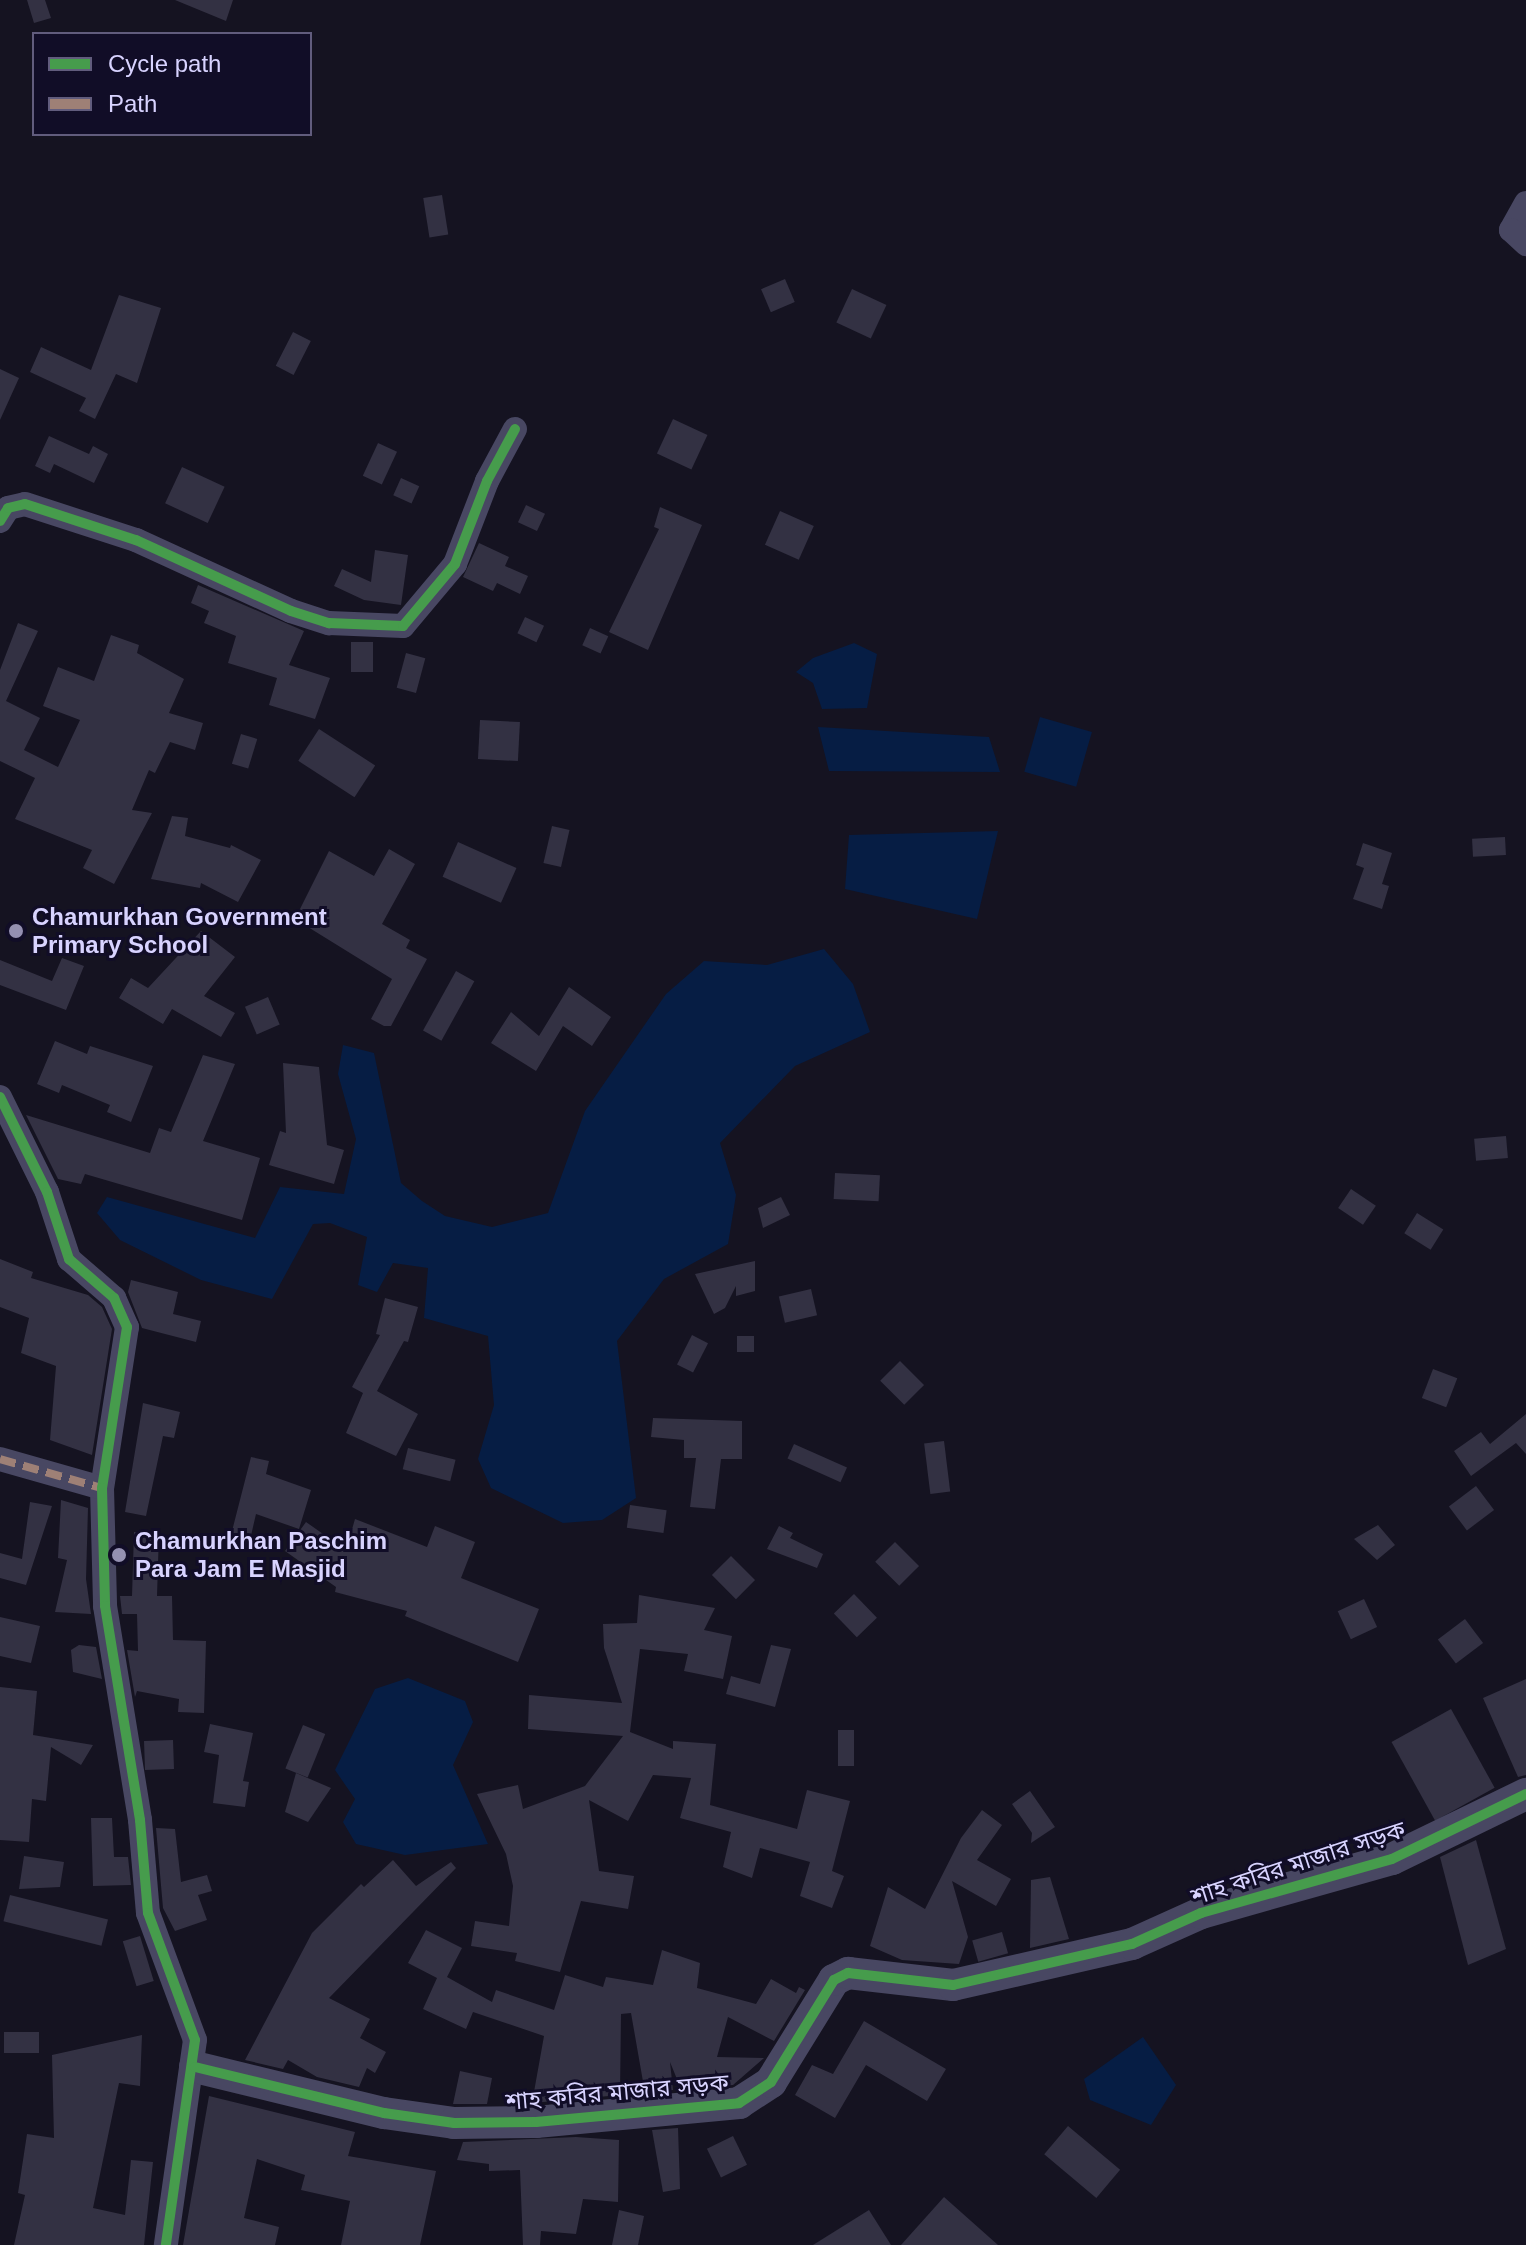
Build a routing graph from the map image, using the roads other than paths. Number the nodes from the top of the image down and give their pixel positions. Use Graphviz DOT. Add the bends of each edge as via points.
graph roads {
  1 [pos="1526,203"];
  2 [pos="1526,244"];
  3 [pos="515,429"];
  4 [pos="0,521"];
  5 [pos="0,1097"];
  6 [pos="0,1459"];
  7 [pos="102,1488"];
  8 [pos="1526,1794"];
  9 [pos="195,2067"];
  10 [pos="166,2245"];
  1 -- 2 [label="street" via="1511,230"];
  3 -- 4 [label="street" via="487,481 455,564 403,626 329,623 291,611 136,540 25,504 8,508"];
  5 -- 7 [label="street" via="47,1192 69,1259 114,1298 127,1327"];
  6 -- 7 [label="street"];
  7 -- 9 [label="street" via="105,1606 140,1820 148,1913 195,2040"];
  8 -- 9 [label="street, শাহ কবির মাজার সড়ক" via="1392,1859 1201,1913 1132,1944 953,1985 848,1973 834,1980 771,2082 739,2103 536,2122 454,2123 384,2113"];
  9 -- 10 [label="street"];
}
